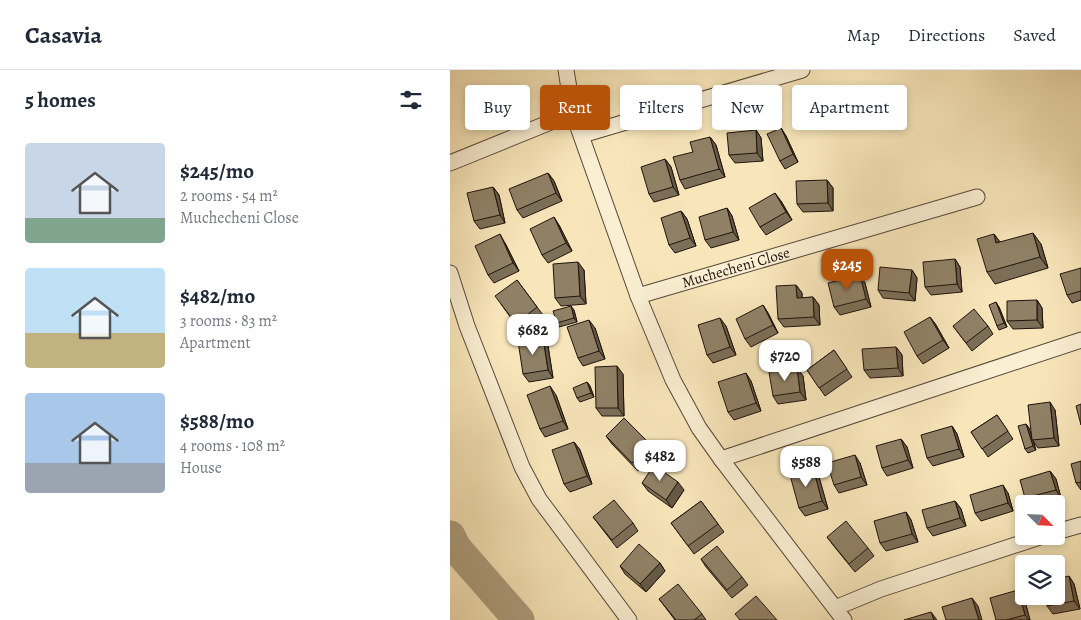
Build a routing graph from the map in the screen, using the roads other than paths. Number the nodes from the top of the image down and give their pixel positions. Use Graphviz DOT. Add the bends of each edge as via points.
graph roads {
  1 [pos="566,70"];
  2 [pos="802,70"];
  3 [pos="568,85"];
  4 [pos="540,126"];
  5 [pos="580,130"];
  6 [pos="582,135"];
  7 [pos="450,163"];
  8 [pos="977,197"];
  9 [pos="450,273"];
  10 [pos="638,296"];
  11 [pos="1081,340"];
  12 [pos="721,459"];
  13 [pos="1081,525"];
  14 [pos="1065,529"];
  15 [pos="1016,545"];
  16 [pos="835,608"];
  17 [pos="630,620"];
  18 [pos="844,620"];
  1 -- 3 [label="street"];
  2 -- 6 [label="street"];
  4 -- 7 [label="street"];
  5 -- 6 [label="street"];
  6 -- 10 [label="street"];
  8 -- 10 [label="street, Muchecheni Close"];
  9 -- 17 [label="street" via="467,326 522,467 539,499"];
  10 -- 12 [label="street" via="673,380 699,428"];
  11 -- 12 [label="street"];
  12 -- 16 [label="street"];
  13 -- 14 [label="street"];
  15 -- 16 [label="street" via="881,589"];
  16 -- 18 [label="street"];
}
